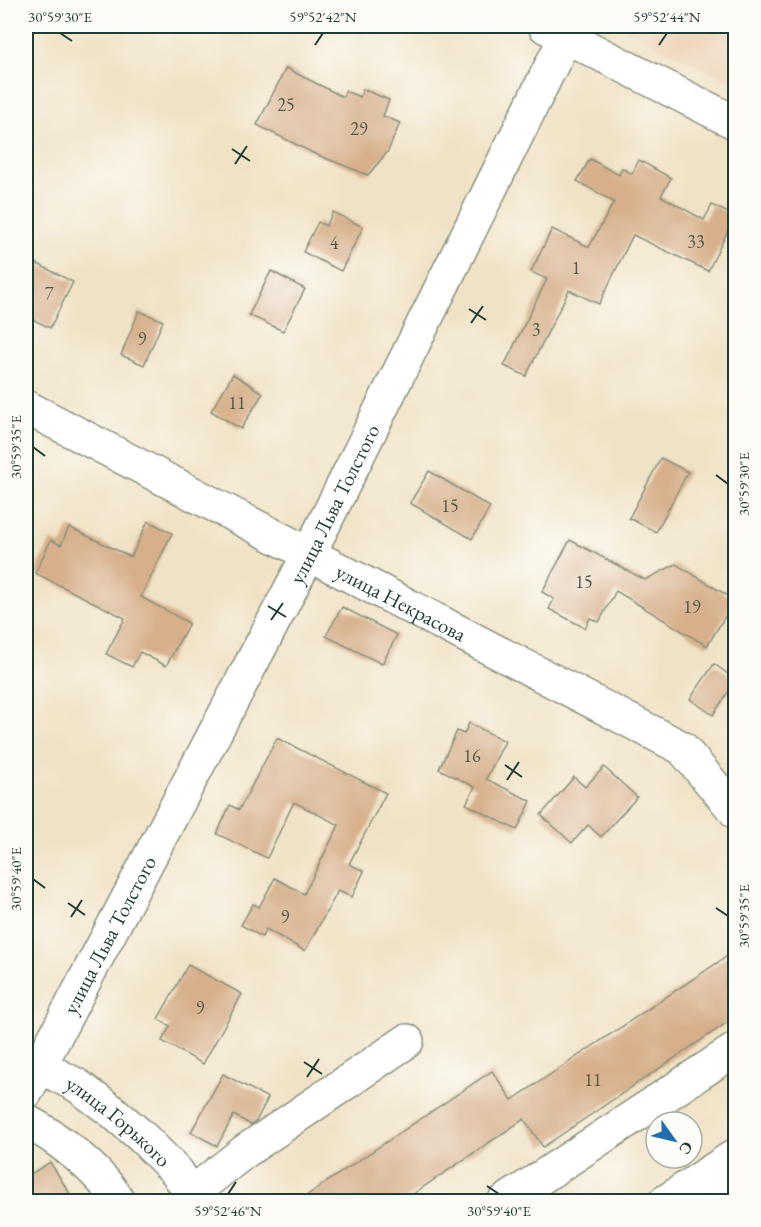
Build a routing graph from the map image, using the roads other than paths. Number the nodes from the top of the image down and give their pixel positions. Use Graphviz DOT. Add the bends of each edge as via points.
graph roads {
  1 [pos="555,31"];
  2 [pos="735,123"];
  3 [pos="26,407"];
  4 [pos="309,554"];
  5 [pos="735,812"];
  6 [pos="407,1041"];
  7 [pos="735,1049"];
  8 [pos="30,1073"];
  9 [pos="26,1121"];
  10 [pos="723,1163"];
  11 [pos="193,1198"];
  12 [pos="119,1202"];
  13 [pos="504,1202"];
  14 [pos="664,1202"];
  15 [pos="731,1202"];
  1 -- 2 [label="street"];
  1 -- 4 [label="street, улица Льва Толстого"];
  3 -- 4 [label="street, улица Некрасова"];
  4 -- 5 [label="street, улица Некрасова" via="682,748"];
  4 -- 8 [label="street, улица Льва Толстого"];
  6 -- 11 [label="street" via="244,1152"];
  7 -- 13 [label="street"];
  8 -- 11 [label="street, улица Горького" via="78,1086 113,1112 177,1172"];
  9 -- 12 [label="street" via="51,1134 110,1185"];
  10 -- 14 [label="street"];
  10 -- 15 [label="street"];
}
